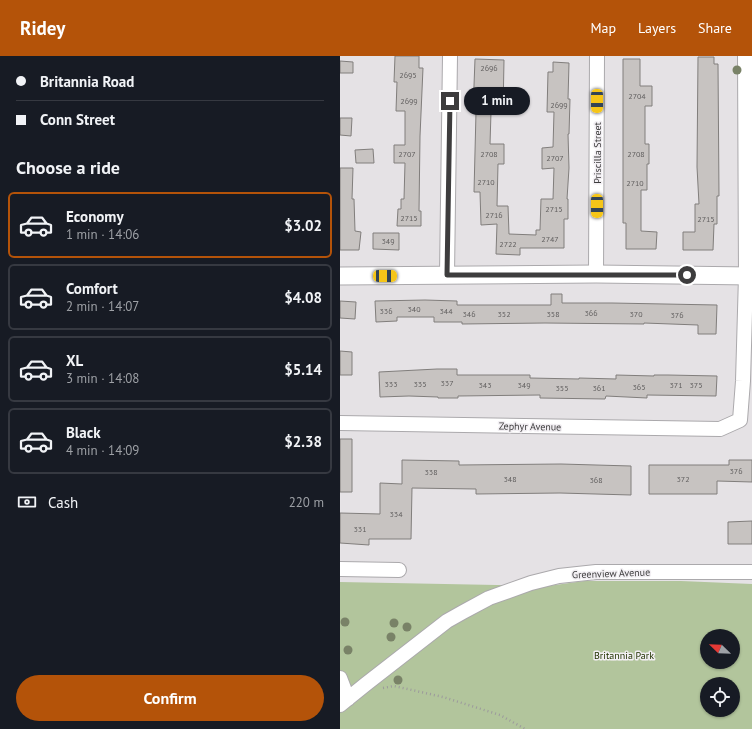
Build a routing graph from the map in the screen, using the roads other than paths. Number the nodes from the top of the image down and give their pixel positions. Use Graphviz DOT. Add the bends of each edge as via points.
graph roads {
  1 [pos="450,56"];
  2 [pos="597,56"];
  3 [pos="744,56"];
  4 [pos="596,274"];
  5 [pos="447,275"];
  6 [pos="340,276"];
  7 [pos="749,276"];
  8 [pos="340,423"];
  9 [pos="340,569"];
  10 [pos="399,570"];
  11 [pos="752,572"];
  12 [pos="340,678"];
  13 [pos="344,702"];
  1 -- 5 [label="street"];
  2 -- 4 [label="street, Priscilla Street"];
  3 -- 7 [label="street"];
  4 -- 5 [label="street"];
  4 -- 7 [label="street"];
  5 -- 6 [label="street"];
  7 -- 8 [label="street, Zephyr Avenue" via="740,420 720,428"];
  9 -- 10 [label="street"];
  11 -- 13 [label="street, Greenview Avenue" via="596,572 559,576 531,583 489,598 463,612"];
  12 -- 13 [label="street"];
}
